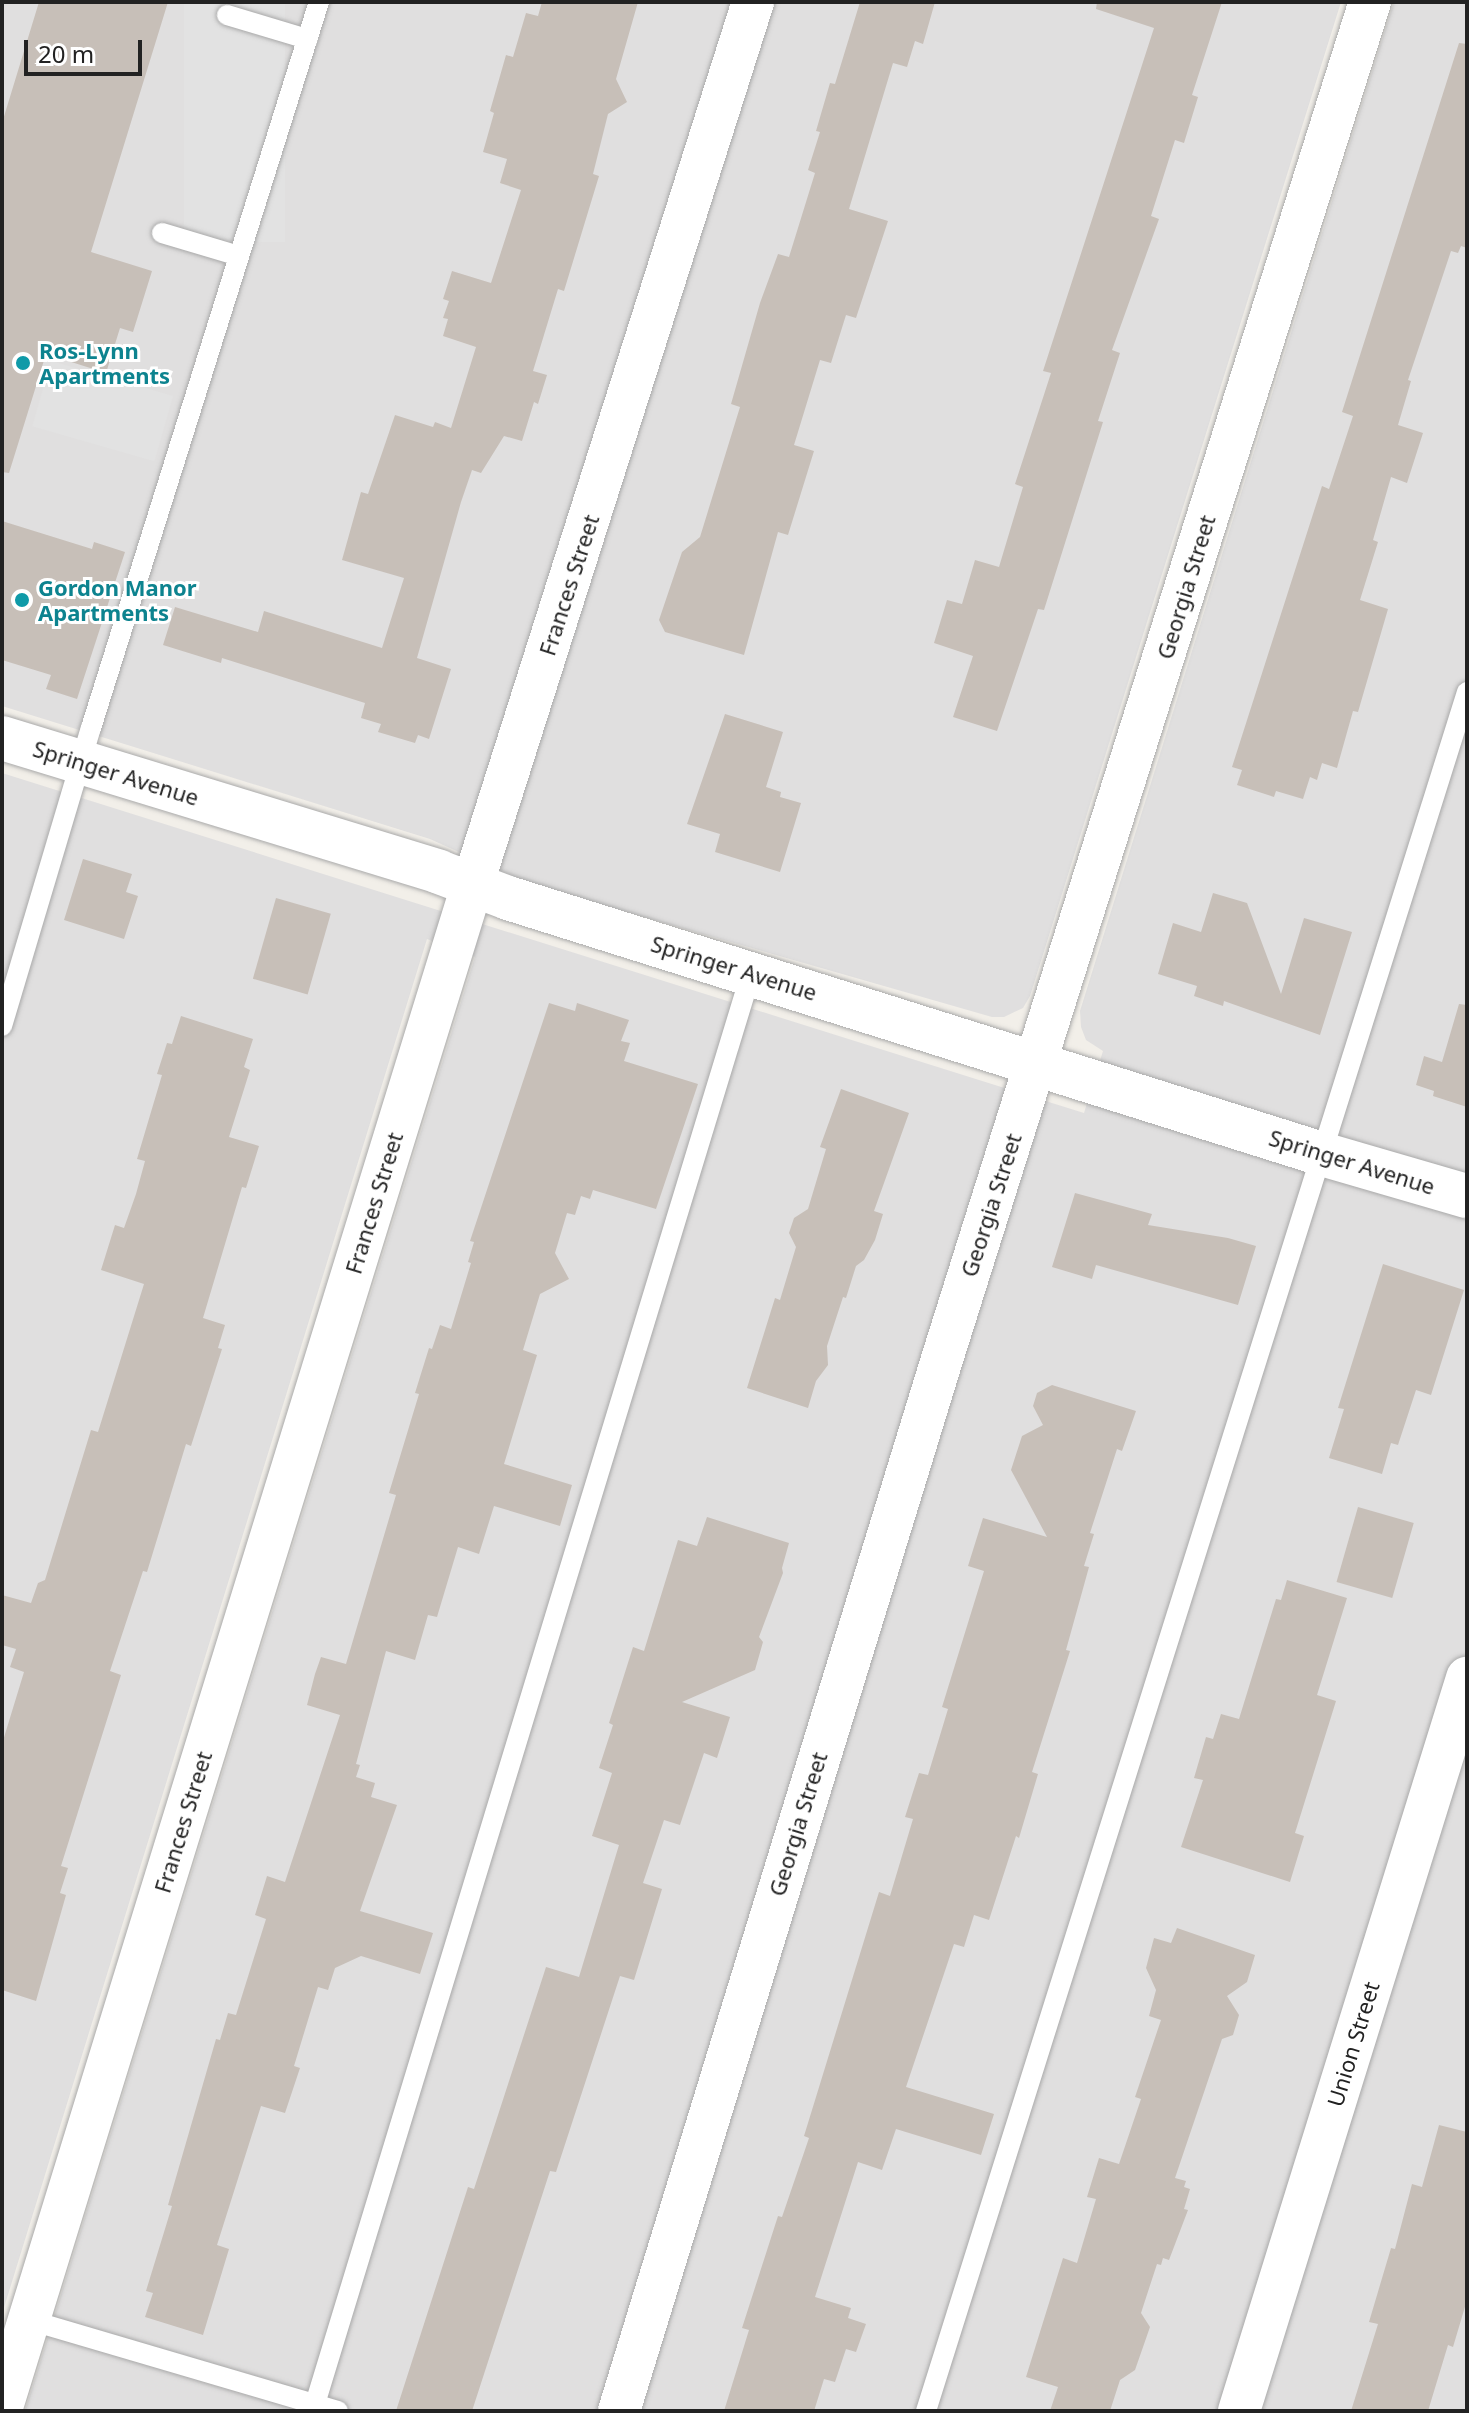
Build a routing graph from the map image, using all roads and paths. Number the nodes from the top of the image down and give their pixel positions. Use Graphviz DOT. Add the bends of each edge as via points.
graph roads {
  1 [pos="319,2"];
  2 [pos="753,2"];
  3 [pos="1370,2"];
  4 [pos="227,15"];
  5 [pos="307,39"];
  6 [pos="162,233"];
  7 [pos="239,256"];
  8 [pos="1467,692"];
  9 [pos="2,738"];
  10 [pos="80,763"];
  11 [pos="473,883"];
  12 [pos="751,973"];
  13 [pos="2,1026"];
  14 [pos="1036,1063"];
  15 [pos="1322,1154"];
  16 [pos="1467,1196"];
  17 [pos="1467,1678"];
  18 [pos="29,2320"];
  19 [pos="315,2404"];
  20 [pos="2,2407"];
  21 [pos="338,2411"];
  22 [pos="619,2411"];
  23 [pos="926,2411"];
  24 [pos="1239,2411"];
  1 -- 5 [label="lane"];
  2 -- 11 [label="street, Frances Street"];
  3 -- 14 [label="street, Georgia Street"];
  4 -- 5 [label="lane"];
  5 -- 7 [label="lane"];
  6 -- 7 [label="lane"];
  7 -- 10 [label="lane"];
  8 -- 15 [label="lane"];
  9 -- 10 [label="street, Springer Avenue"];
  10 -- 11 [label="street, Springer Avenue"];
  10 -- 13 [label="lane"];
  11 -- 12 [label="street, Springer Avenue"];
  11 -- 18 [label="street, Frances Street"];
  12 -- 14 [label="street, Springer Avenue"];
  12 -- 19 [label="lane"];
  14 -- 15 [label="street, Springer Avenue"];
  14 -- 22 [label="street, Georgia Street"];
  15 -- 16 [label="street, Springer Avenue"];
  15 -- 23 [label="lane"];
  17 -- 24 [label="street, Union Street"];
  18 -- 19 [label="lane"];
  18 -- 20 [label="street, Frances Street"];
  19 -- 21 [label="lane"];
}
